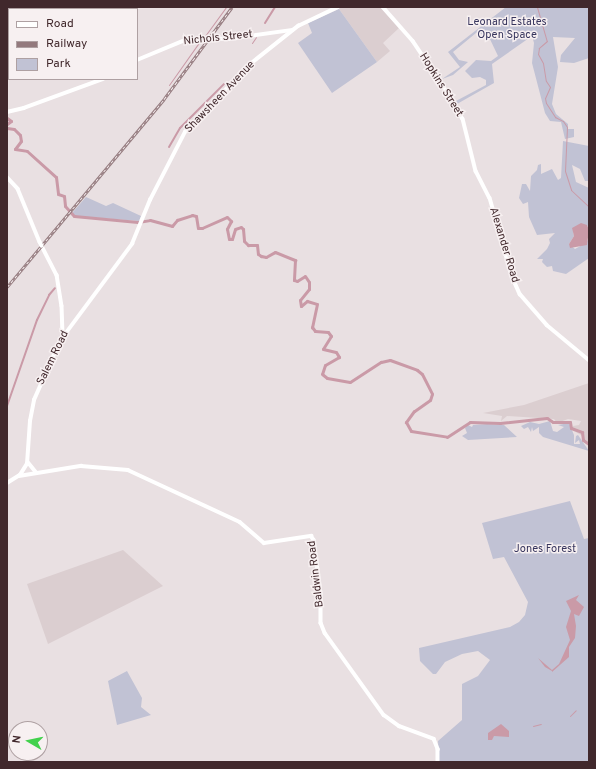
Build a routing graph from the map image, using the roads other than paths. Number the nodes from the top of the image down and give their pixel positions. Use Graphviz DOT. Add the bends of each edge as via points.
graph roads {
  1 [pos="338,7"];
  2 [pos="383,7"];
  3 [pos="292,30"];
  4 [pos="279,31"];
  5 [pos="285,36"];
  6 [pos="138,60"];
  7 [pos="100,80"];
  8 [pos="7,112"];
  9 [pos="7,177"];
  10 [pos="489,196"];
  11 [pos="141,221"];
  12 [pos="62,336"];
  13 [pos="589,360"];
  14 [pos="28,462"];
  15 [pos="36,472"];
  16 [pos="15,478"];
  17 [pos="7,483"];
  18 [pos="438,762"];
  1 -- 3 [label="street, Shawsheen Avenue"];
  2 -- 10 [label="street, Hopkins Street" via="410,38 453,100 465,125 476,172"];
  3 -- 4 [label="street, Nichols Street"];
  3 -- 5 [label="street, Shawsheen Avenue"];
  4 -- 5 [label="street"];
  4 -- 6 [label="street, Nichols Street, bridge" via="228,38 185,40"];
  5 -- 11 [label="street, Shawsheen Avenue" via="249,65 187,129"];
  7 -- 8 [label="street"];
  9 -- 12 [label="street" via="18,189 41,244 54,266 60,290"];
  10 -- 13 [label="street, Alexander Road" via="512,276 520,294 546,325"];
  11 -- 12 [label="street, Salem Road" via="132,244"];
  12 -- 14 [label="street, Salem Road" via="34,400"];
  14 -- 15 [label="street"];
  14 -- 16 [label="street"];
  15 -- 16 [label="street, Baldwin Road"];
  15 -- 18 [label="street, Baldwin Road" via="89,466 132,471 241,523 264,544 311,536 314,540 321,594 321,623 325,633 384,715 399,726 430,736 436,742"];
  16 -- 17 [label="street"];
}
